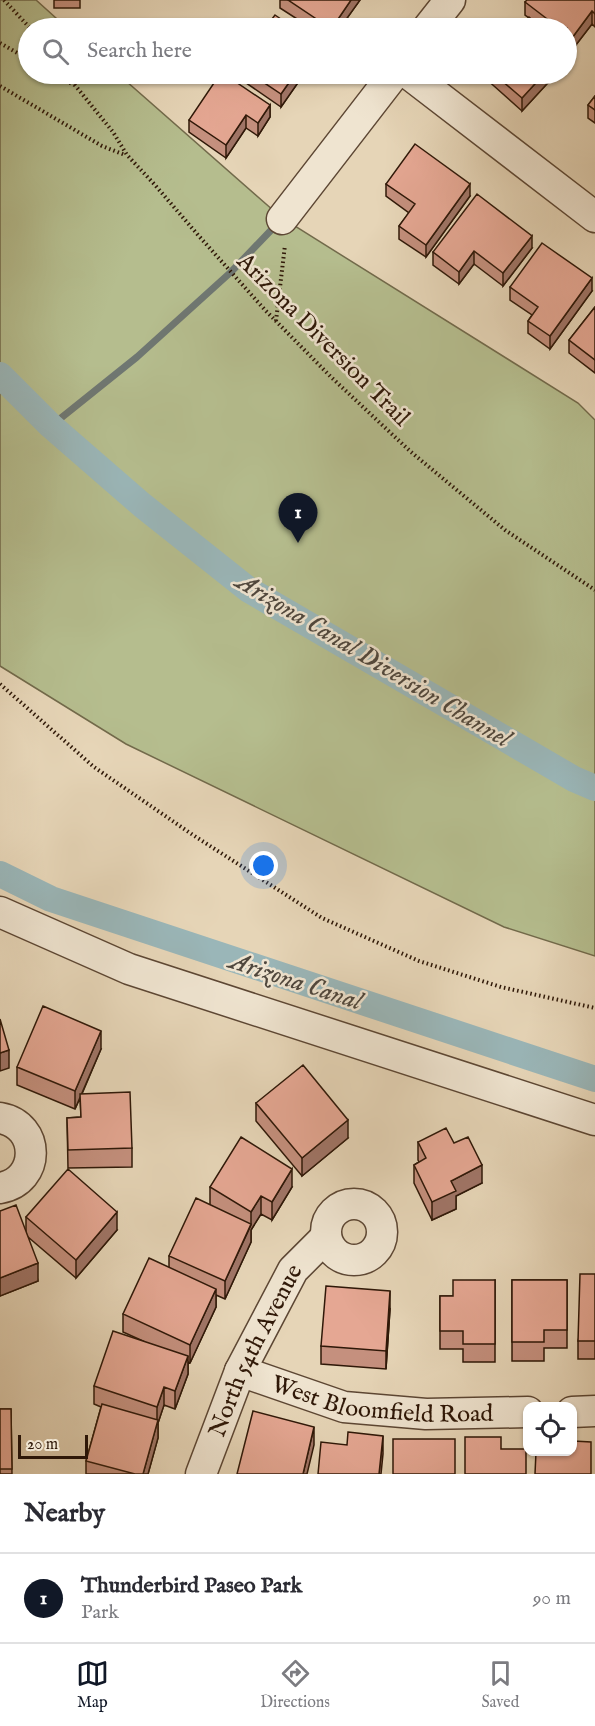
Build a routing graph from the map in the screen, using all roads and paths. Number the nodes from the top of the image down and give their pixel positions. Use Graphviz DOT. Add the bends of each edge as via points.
graph roads {
  1 [pos="4,0"];
  2 [pos="450,0"];
  3 [pos="21,18"];
  4 [pos="436,18"];
  5 [pos="0,43"];
  6 [pos="18,53"];
  7 [pos="72,84"];
  8 [pos="74,84"];
  9 [pos="386,84"];
  10 [pos="422,84"];
  11 [pos="0,86"];
  12 [pos="77,87"];
  13 [pos="127,155"];
  14 [pos="286,213"];
  15 [pos="595,217"];
  16 [pos="276,322"];
  17 [pos="595,590"];
  18 [pos="0,684"];
  19 [pos="0,912"];
  20 [pos="595,1008"];
  21 [pos="0,1118"];
  22 [pos="595,1120"];
  23 [pos="0,1188"];
  24 [pos="326,1237"];
  25 [pos="240,1371"];
  26 [pos="523,1412"];
  27 [pos="577,1412"];
  28 [pos="595,1412"];
  29 [pos="201,1474"];
  1 -- 3 [label="path"];
  2 -- 4 [label="street"];
  5 -- 6 [label="path"];
  7 -- 12 [label="path"];
  8 -- 12 [label="path, Arizona Diversion Trail"];
  9 -- 14 [label="street"];
  10 -- 15 [label="street"];
  11 -- 13 [label="path" via="102,147"];
  12 -- 13 [label="path, Arizona Diversion Trail"];
  13 -- 16 [label="path, Arizona Diversion Trail"];
  14 -- 16 [label="path"];
  16 -- 17 [label="path, Arizona Diversion Trail" via="419,459 505,530"];
  18 -- 20 [label="path" via="94,767 322,918 419,961 501,987"];
  19 -- 22 [label="street" via="129,969"];
  21 -- 23 [label="street" via="18,1125 26,1134 31,1159 19,1180"];
  24 -- 25 [label="street, North 54th Avenue" via="293,1270"];
  25 -- 26 [label="street, West Bloomfield Road" via="344,1407 426,1414"];
  25 -- 29 [label="street, North 54th Avenue"];
  27 -- 28 [label="street"];
}
